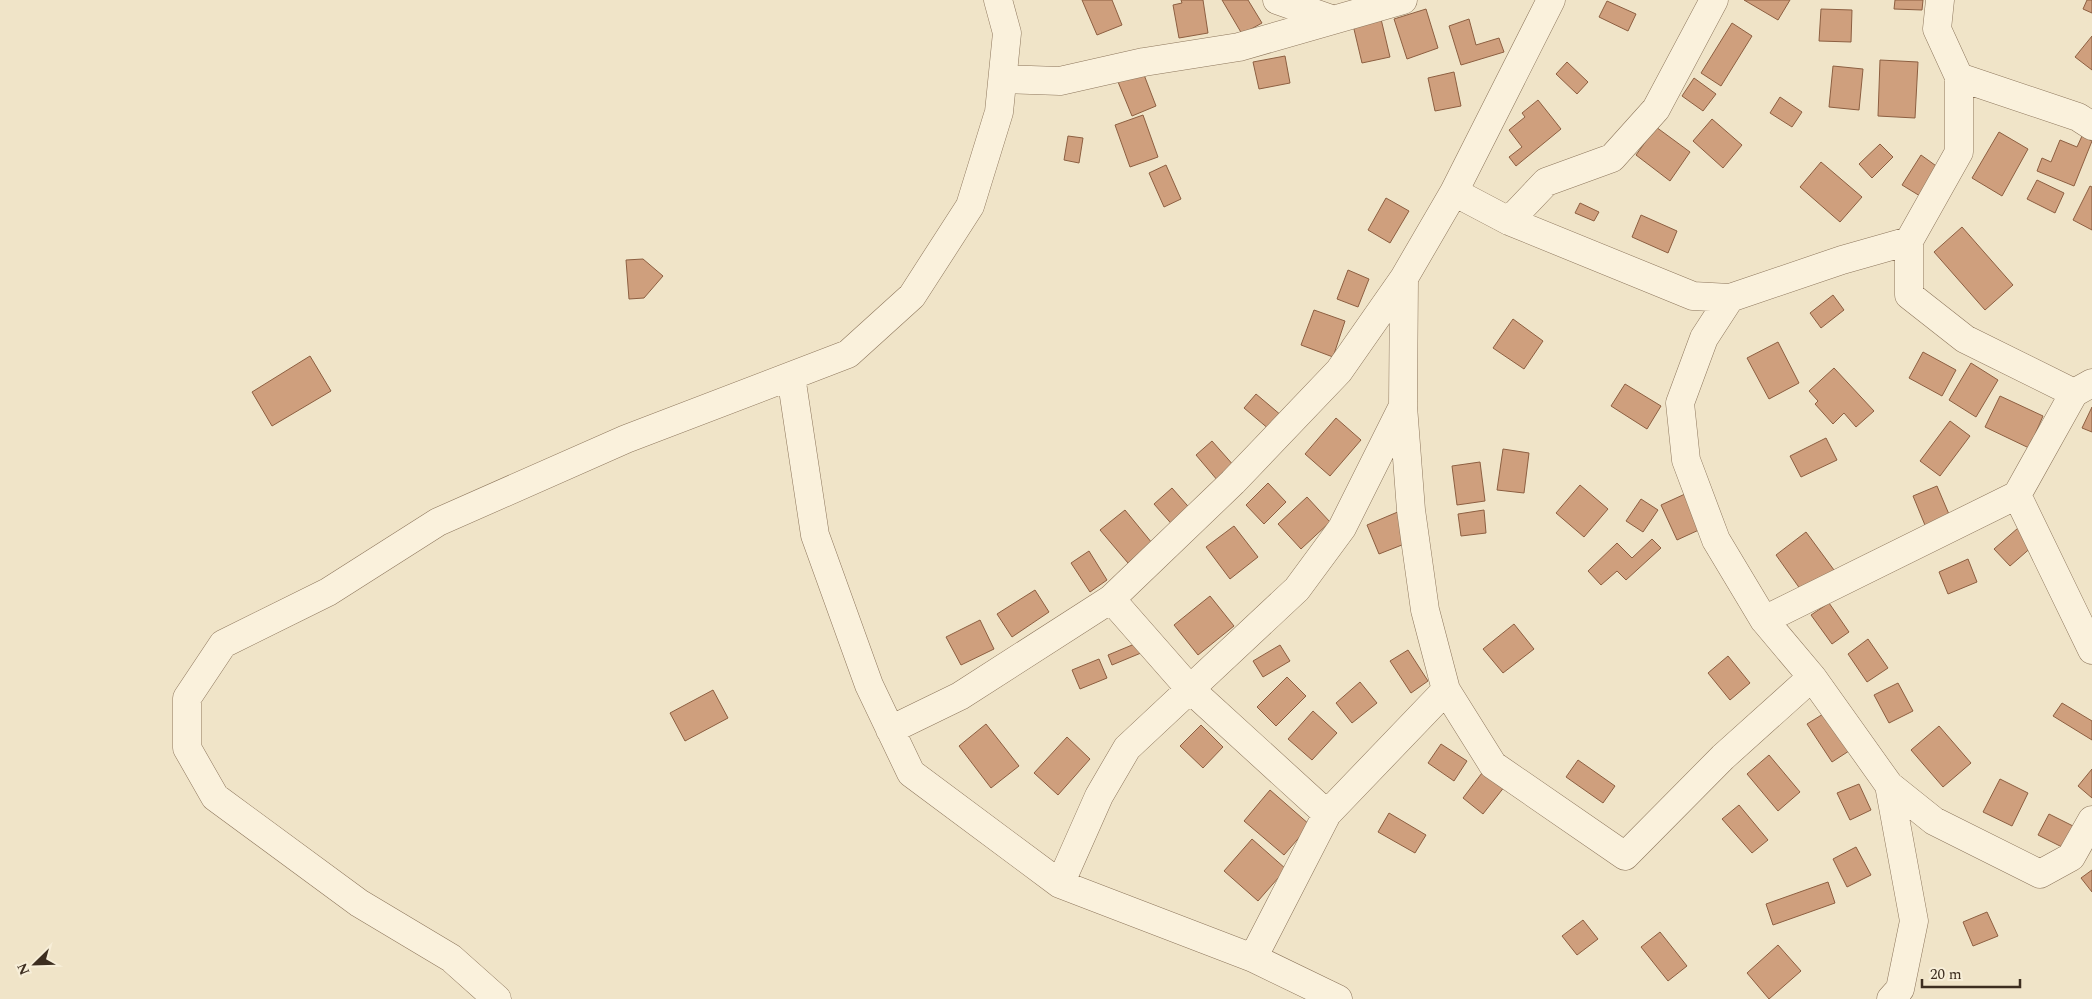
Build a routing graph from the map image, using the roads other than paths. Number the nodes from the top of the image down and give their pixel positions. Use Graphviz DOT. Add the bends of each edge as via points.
graph roads {
  1 [pos="998,0"];
  2 [pos="1277,0"];
  3 [pos="1403,0"];
  4 [pos="1551,0"];
  5 [pos="1714,0"];
  6 [pos="1940,0"];
  7 [pos="1331,19"];
  8 [pos="1959,77"];
  9 [pos="1003,80"];
  10 [pos="2092,126"];
  11 [pos="1454,192"];
  12 [pos="1509,222"];
  13 [pos="1909,241"];
  14 [pos="1404,278"];
  15 [pos="1730,298"];
  16 [pos="791,376"];
  17 [pos="2083,388"];
  18 [pos="1403,406"];
  19 [pos="2017,495"];
  20 [pos="1111,599"];
  21 [pos="1764,620"];
  22 [pos="2092,650"];
  23 [pos="1812,677"];
  24 [pos="1190,689"];
  25 [pos="1446,690"];
  26 [pos="890,730"];
  27 [pos="1889,785"];
  28 [pos="1327,814"];
  29 [pos="2092,820"];
  30 [pos="1060,884"];
  31 [pos="1253,958"];
  32 [pos="497,999"];
  33 [pos="1338,999"];
  34 [pos="1891,999"];
  1 -- 9 [label="street" via="1007,33"];
  2 -- 7 [label="street"];
  3 -- 7 [label="street"];
  4 -- 11 [label="street"];
  5 -- 12 [label="street" via="1656,109 1612,158 1546,182"];
  6 -- 8 [label="street" via="1937,29"];
  7 -- 9 [label="street" via="1239,47 1144,62 1060,81"];
  8 -- 10 [label="street" via="2078,117"];
  8 -- 13 [label="street" via="1959,152"];
  9 -- 16 [label="street" via="999,112 970,206 912,296 848,354"];
  11 -- 12 [label="street"];
  11 -- 14 [label="street"];
  12 -- 15 [label="street" via="1693,296"];
  13 -- 15 [label="street"];
  13 -- 17 [label="street" via="1908,295 1966,339"];
  14 -- 18 [label="street"];
  14 -- 20 [label="street" via="1339,371 1233,482"];
  15 -- 21 [label="street" via="1704,338 1680,402 1686,460 1716,540"];
  16 -- 26 [label="street" via="815,535 869,686"];
  16 -- 32 [label="street" via="626,439 438,522 328,592 223,644 187,698 188,748 215,797 359,903 452,958"];
  17 -- 19 [label="street"];
  18 -- 24 [label="street" via="1342,528 1297,589"];
  18 -- 25 [label="street" via="1411,510 1425,610"];
  19 -- 21 [label="street"];
  19 -- 22 [label="street"];
  20 -- 24 [label="street"];
  20 -- 26 [label="street" via="960,696"];
  21 -- 23 [label="street"];
  23 -- 25 [label="street" via="1723,758 1625,856 1493,765"];
  23 -- 27 [label="street"];
  24 -- 28 [label="street"];
  24 -- 30 [label="street" via="1127,748 1099,796"];
  25 -- 28 [label="street"];
  26 -- 30 [label="street" via="911,773"];
  27 -- 29 [label="street" via="1934,821 2040,874 2071,857"];
  27 -- 34 [label="street" via="1914,921 1900,990"];
  28 -- 31 [label="street"];
  30 -- 31 [label="street"];
  31 -- 33 [label="street"];
}
